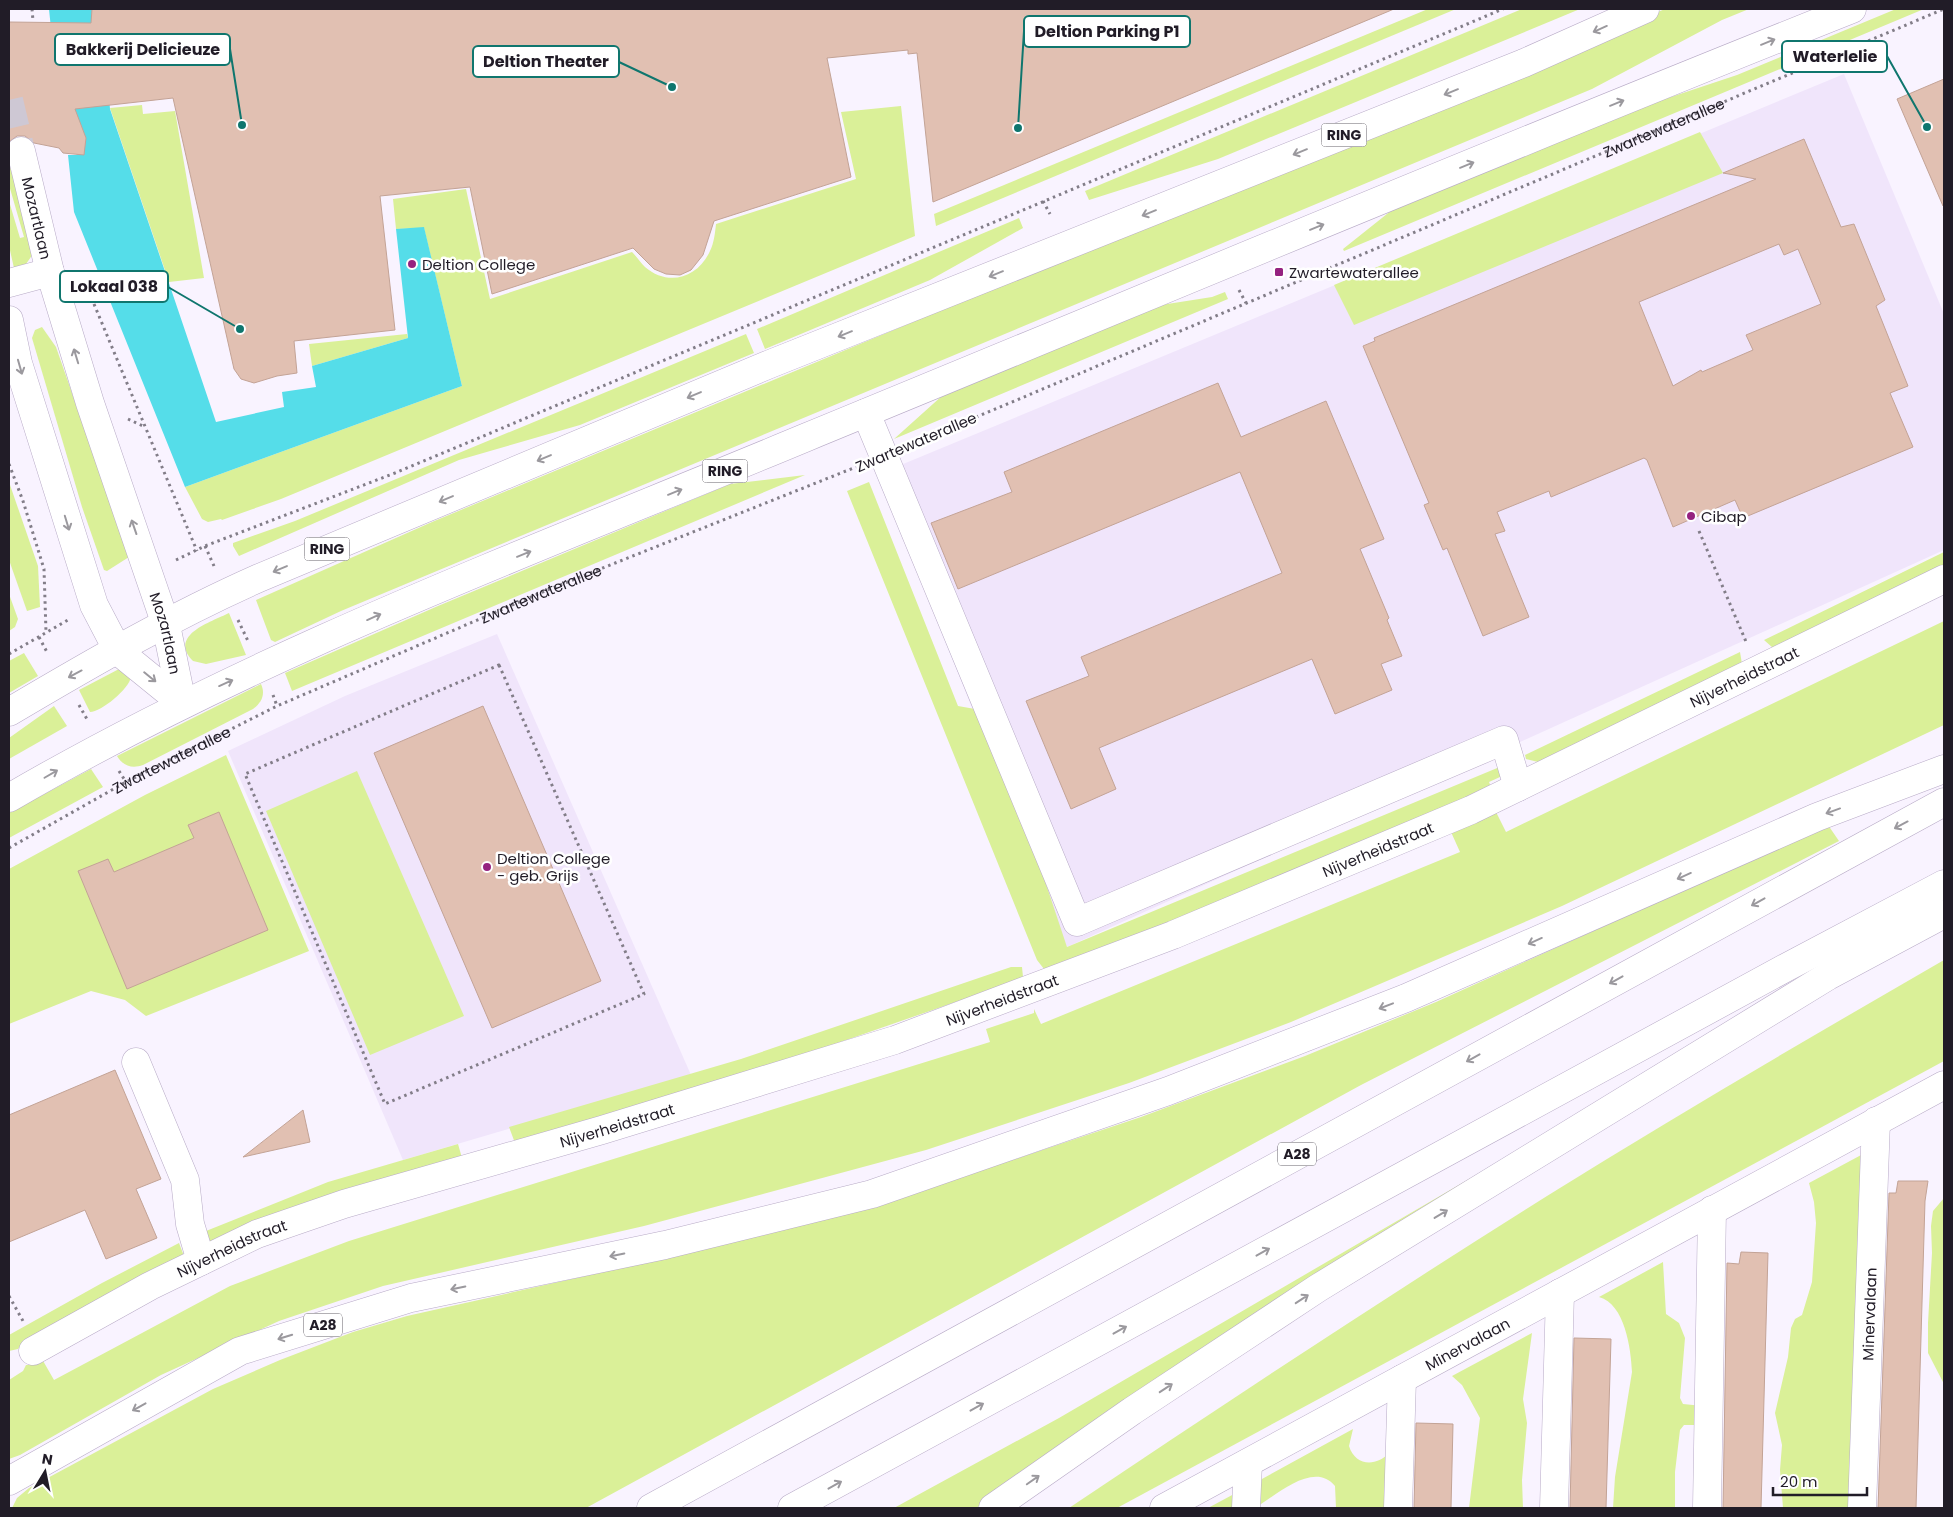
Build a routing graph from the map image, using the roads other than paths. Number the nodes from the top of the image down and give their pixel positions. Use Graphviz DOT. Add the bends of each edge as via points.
graph roads {
  1 [pos="1645,9"];
  2 [pos="1852,9"];
  3 [pos="21,150"];
  4 [pos="50,272"];
  5 [pos="9,284"];
  6 [pos="9,320"];
  7 [pos="866,413"];
  8 [pos="1944,579"];
  9 [pos="166,625"];
  10 [pos="118,651"];
  11 [pos="182,703"];
  12 [pos="9,712"];
  13 [pos="1944,770"];
  14 [pos="1518,787"];
  15 [pos="9,798"];
  16 [pos="1944,802"];
  17 [pos="1944,884"];
  18 [pos="1944,914"];
  19 [pos="136,1062"];
  20 [pos="1944,1084"];
  21 [pos="1876,1122"];
  22 [pos="1712,1210"];
  23 [pos="202,1261"];
  24 [pos="1560,1293"];
  25 [pos="33,1351"];
  26 [pos="1402,1379"];
  27 [pos="1248,1463"];
  28 [pos="9,1480"];
  29 [pos="651,1508"];
  30 [pos="792,1508"];
  31 [pos="993,1508"];
  32 [pos="1164,1508"];
  33 [pos="1246,1508"];
  34 [pos="1398,1508"];
  35 [pos="1554,1508"];
  36 [pos="1707,1508"];
  37 [pos="1862,1508"];
  1 -- 9 [label="main road, RING, one-way" via="1515,66 770,364 226,593"];
  7 -- 2 [label="main road, RING, one-way"];
  3 -- 4 [label="main road, Mozartlaan"];
  4 -- 5 [label="main road"];
  9 -- 4 [label="main road, Mozartlaan, one-way" via="90,403"];
  6 -- 10 [label="main road, Mozartlaan, one-way" via="18,363 94,605"];
  11 -- 7 [label="main road, RING, one-way" via="397,606"];
  7 -- 14 [label="main road" via="1077,922 1504,740"];
  8 -- 14 [label="main road, Nijverheidstraat"];
  9 -- 10 [label="main road, RING"];
  9 -- 11 [label="main road, Mozartlaan"];
  10 -- 11 [label="main road, Mozartlaan, one-way"];
  10 -- 12 [label="main road, RING, one-way"];
  15 -- 11 [label="main road, RING, one-way"];
  13 -- 28 [label="main road, A28, one-way" via="1817,817 1406,998 1168,1091 882,1191 665,1245 411,1298 240,1351"];
  14 -- 23 [label="main road, Nijverheidstraat" via="1173,935 895,1040 602,1130 344,1204 258,1234"];
  16 -- 29 [label="main road, A28, one-way"];
  30 -- 17 [label="main road, one-way"];
  31 -- 18 [label="main road, one-way" via="1318,1288 1828,976"];
  19 -- 23 [label="main road" via="185,1180 190,1224"];
  20 -- 21 [label="main road, Minervalaan"];
  21 -- 22 [label="main road, Minervalaan"];
  21 -- 37 [label="main road, Minervalaan"];
  22 -- 24 [label="main road, Minervalaan"];
  22 -- 36 [label="main road"];
  23 -- 25 [label="main road, Nijverheidstraat"];
  24 -- 26 [label="main road, Minervalaan"];
  24 -- 35 [label="main road"];
  26 -- 27 [label="main road, Minervalaan"];
  26 -- 34 [label="main road"];
  27 -- 32 [label="main road, Minervalaan"];
  27 -- 33 [label="main road"];
}
